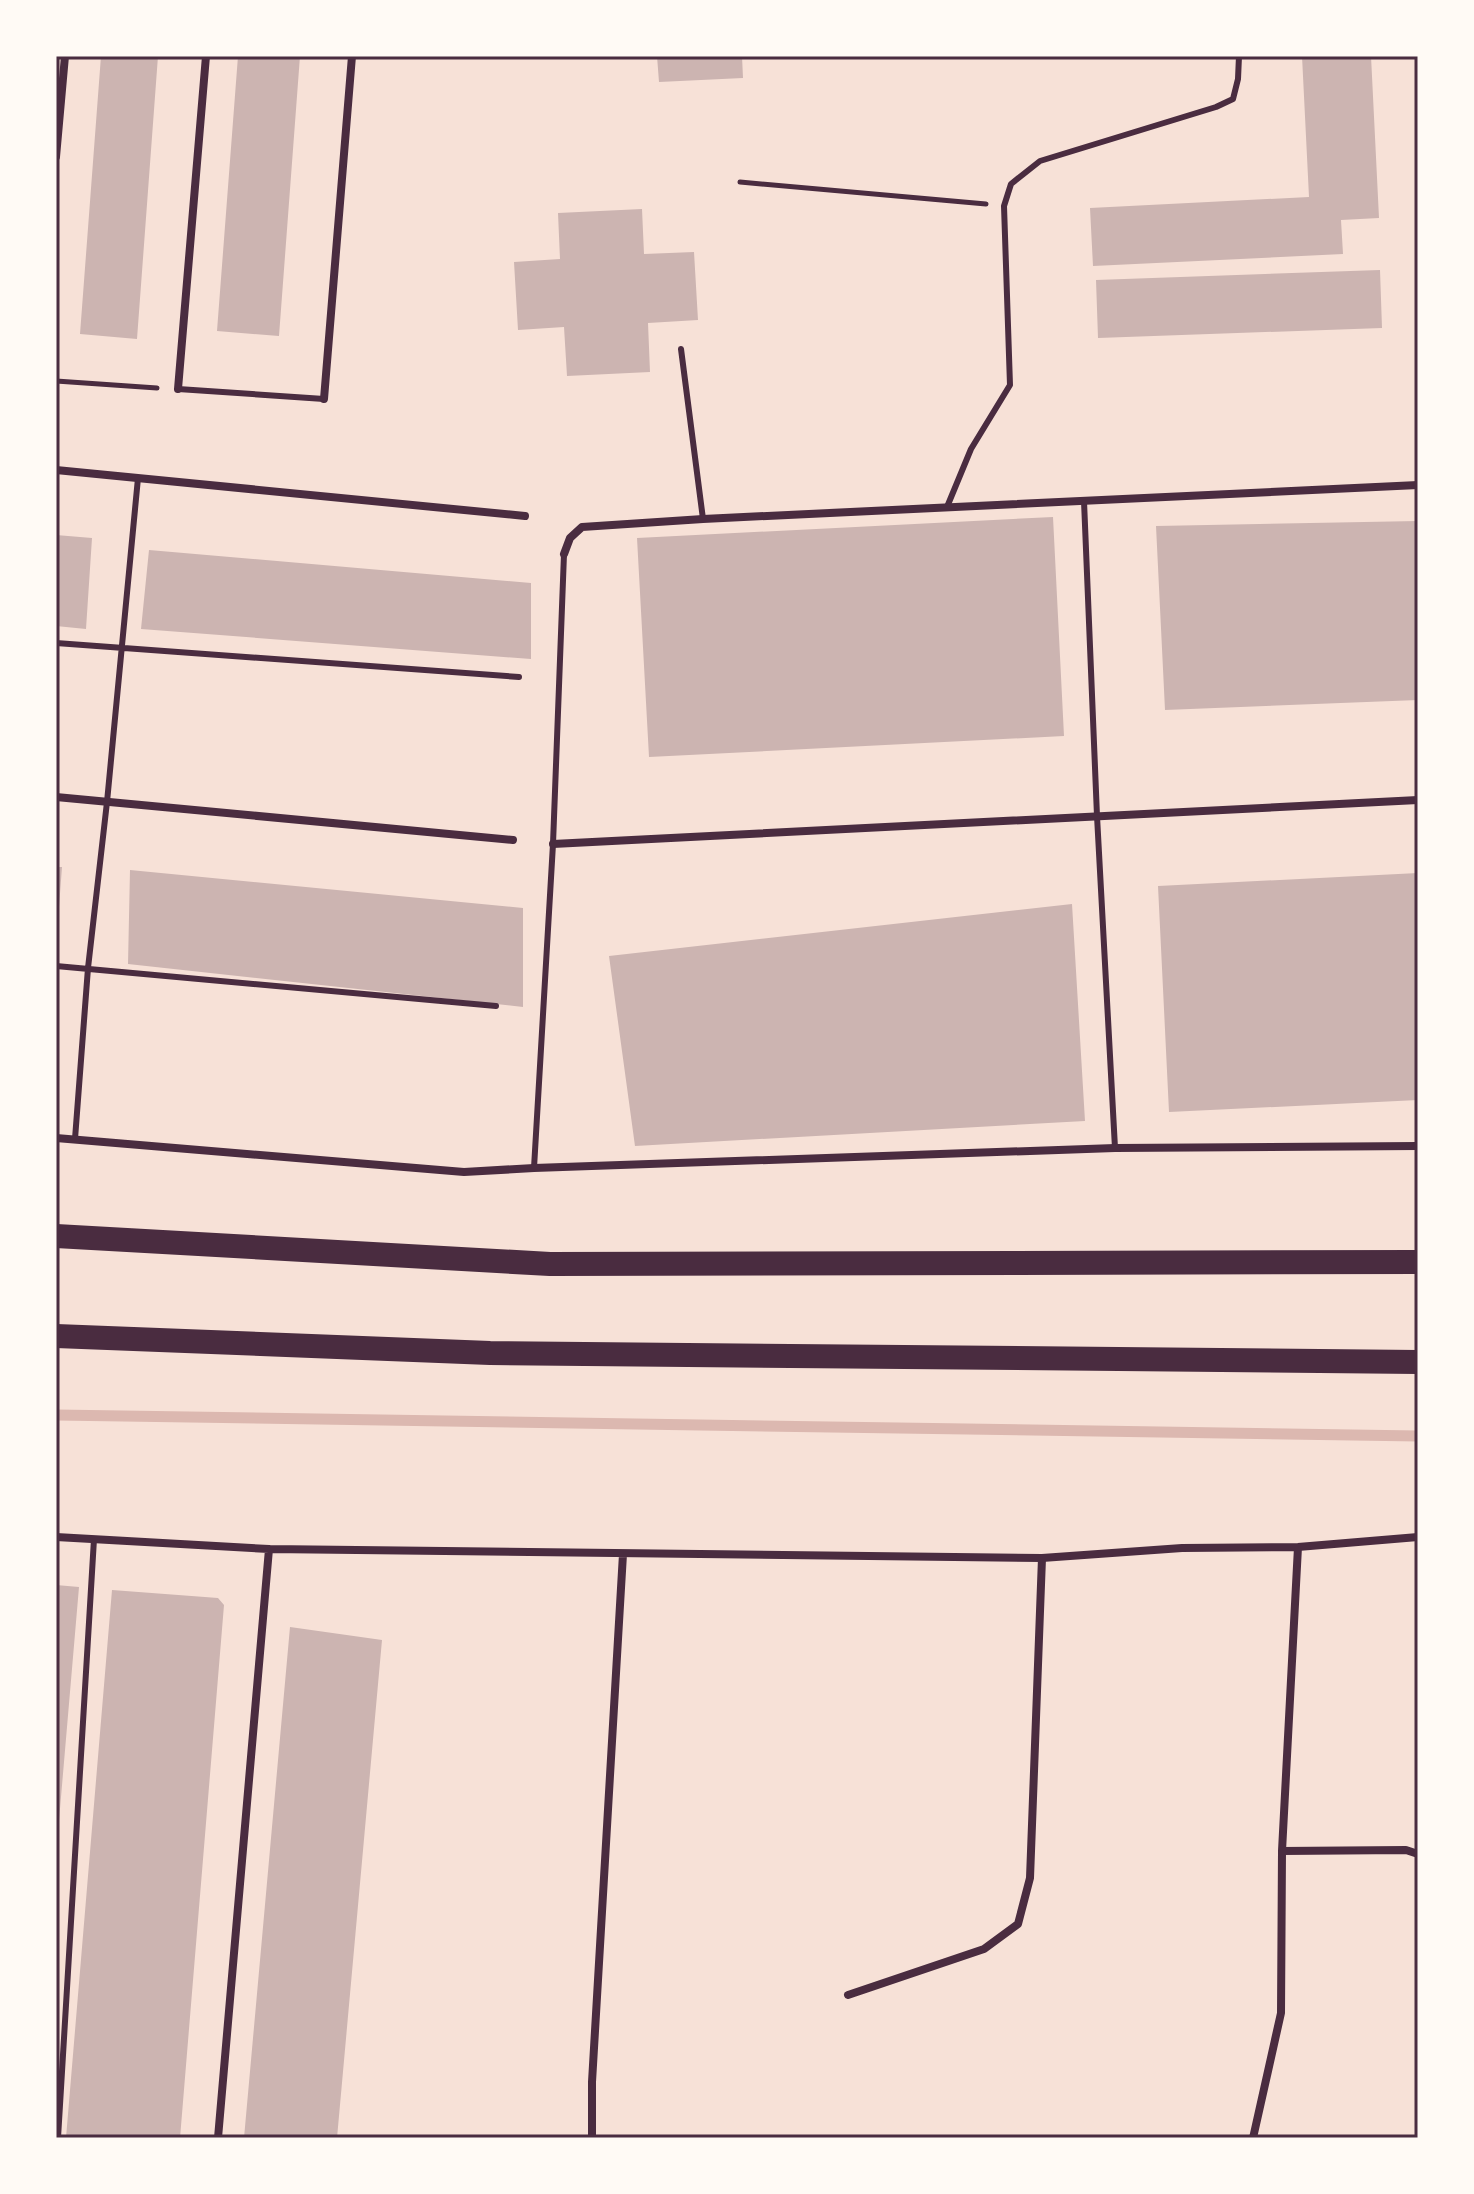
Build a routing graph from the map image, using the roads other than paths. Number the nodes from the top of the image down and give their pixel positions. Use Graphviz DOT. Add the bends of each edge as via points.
graph roads {
  1 [pos="65,56"];
  2 [pos="206,56"];
  3 [pos="352,56"];
  4 [pos="1239,56"];
  5 [pos="56,157"];
  6 [pos="681,349"];
  7 [pos="178,389"];
  8 [pos="324,399"];
  9 [pos="56,470"];
  10 [pos="138,478"];
  11 [pos="1418,485"];
  12 [pos="1084,501"];
  13 [pos="947,507"];
  14 [pos="525,516"];
  15 [pos="703,519"];
  16 [pos="564,554"];
  17 [pos="56,643"];
  18 [pos="121,649"];
  19 [pos="519,677"];
  20 [pos="56,797"];
  21 [pos="1418,800"];
  22 [pos="107,802"];
  23 [pos="1097,816"];
  24 [pos="513,840"];
  25 [pos="553,844"];
  26 [pos="56,966"];
  27 [pos="88,968"];
  28 [pos="496,1006"];
  29 [pos="56,1138"];
  30 [pos="75,1139"];
  31 [pos="1418,1146"];
  32 [pos="1115,1148"];
  33 [pos="534,1168"];
  34 [pos="56,1236"];
  35 [pos="1418,1262"];
  36 [pos="56,1336"];
  37 [pos="1418,1362"];
  38 [pos="56,1537"];
  39 [pos="1418,1537"];
  40 [pos="94,1539"];
  41 [pos="1298,1547"];
  42 [pos="269,1549"];
  43 [pos="623,1554"];
  44 [pos="1042,1558"];
  45 [pos="1282,1851"];
  46 [pos="1418,1854"];
  47 [pos="848,1995"];
  48 [pos="58,2138"];
  49 [pos="218,2138"];
  50 [pos="592,2138"];
  51 [pos="1253,2138"];
  1 -- 5 [label="street"];
  2 -- 7 [label="street"];
  3 -- 8 [label="street"];
  4 -- 13 [label="lane" via="1233,99 1040,161 1011,184 1004,206 1010,385 971,449"];
  6 -- 15 [label="lane"];
  7 -- 8 [label="lane"];
  9 -- 10 [label="street"];
  10 -- 14 [label="street"];
  10 -- 18 [label="lane"];
  11 -- 12 [label="street"];
  12 -- 13 [label="street"];
  12 -- 23 [label="lane"];
  13 -- 15 [label="street"];
  15 -- 16 [label="street" via="582,527"];
  16 -- 25 [label="lane"];
  17 -- 18 [label="lane"];
  18 -- 19 [label="lane"];
  18 -- 22 [label="lane"];
  20 -- 22 [label="street"];
  21 -- 23 [label="street"];
  22 -- 24 [label="street"];
  22 -- 27 [label="lane"];
  23 -- 25 [label="street"];
  23 -- 32 [label="lane"];
  25 -- 33 [label="lane"];
  26 -- 27 [label="lane"];
  27 -- 28 [label="lane"];
  27 -- 30 [label="lane"];
  29 -- 30 [label="street"];
  30 -- 33 [label="street" via="464,1172"];
  31 -- 32 [label="street"];
  32 -- 33 [label="street"];
  34 -- 35 [label="highway" via="550,1264"];
  36 -- 37 [label="highway" via="490,1353"];
  38 -- 40 [label="street"];
  39 -- 41 [label="street"];
  40 -- 42 [label="street"];
  40 -- 48 [label="lane"];
  41 -- 44 [label="street"];
  41 -- 45 [label="street"];
  42 -- 43 [label="street"];
  42 -- 49 [label="street"];
  43 -- 44 [label="street"];
  43 -- 50 [label="street"];
  44 -- 47 [label="street" via="1030,1878 1018,1924 984,1949"];
  45 -- 46 [label="street"];
  45 -- 51 [label="street" via="1281,2013"];
}
